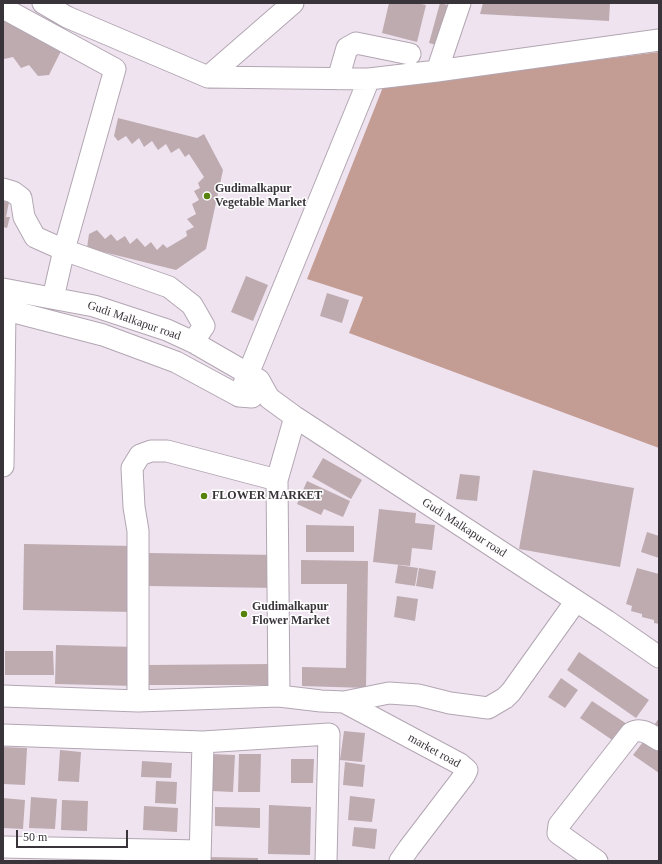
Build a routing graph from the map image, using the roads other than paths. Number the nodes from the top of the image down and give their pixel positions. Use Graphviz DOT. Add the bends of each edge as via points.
graph roads {
  1 [pos="43,3"];
  2 [pos="293,3"];
  3 [pos="460,3"];
  4 [pos="3,8"];
  5 [pos="659,40"];
  6 [pos="410,54"];
  7 [pos="437,71"];
  8 [pos="208,77"];
  9 [pos="338,78"];
  10 [pos="369,79"];
  11 [pos="3,189"];
  12 [pos="64,250"];
  13 [pos="53,298"];
  14 [pos="4,302"];
  15 [pos="193,342"];
  16 [pos="248,373"];
  17 [pos="239,396"];
  18 [pos="269,398"];
  19 [pos="295,417"];
  20 [pos="3,455"];
  21 [pos="277,480"];
  22 [pos="576,601"];
  23 [pos="659,657"];
  24 [pos="3,696"];
  25 [pos="279,696"];
  26 [pos="138,700"];
  27 [pos="344,702"];
  28 [pos="3,735"];
  29 [pos="659,740"];
  30 [pos="203,742"];
  31 [pos="3,847"];
  32 [pos="200,856"];
  33 [pos="326,861"];
  34 [pos="400,861"];
  35 [pos="596,861"];
  1 -- 8 [label="street" via="67,18"];
  2 -- 8 [label="street"];
  3 -- 7 [label="street"];
  4 -- 12 [label="street" via="115,69"];
  5 -- 7 [label="street"];
  6 -- 9 [label="street" via="356,43 347,48"];
  7 -- 10 [label="street"];
  8 -- 9 [label="street"];
  9 -- 10 [label="street"];
  10 -- 16 [label="street"];
  11 -- 12 [label="street" via="21,198 24,217 35,237"];
  12 -- 13 [label="street"];
  12 -- 15 [label="street" via="169,287 192,305 204,326"];
  13 -- 14 [label="street, Gudi Malkapur road"];
  13 -- 15 [label="street, Gudi Malkapur road" via="94,306 167,330"];
  14 -- 17 [label="street, Gudi Malkapur road" via="162,356"];
  14 -- 20 [label="street"];
  15 -- 16 [label="street, Gudi Malkapur road"];
  16 -- 17 [label="street"];
  16 -- 18 [label="street, Gudi Malkapur road" via="259,380"];
  17 -- 18 [label="street, Gudi Malkapur road"];
  18 -- 19 [label="street, Gudi Malkapur road"];
  19 -- 21 [label="street"];
  19 -- 22 [label="street, Gudi Malkapur road"];
  21 -- 25 [label="street"];
  21 -- 26 [label="street" via="167,451 151,451 140,455 132,468 138,530"];
  22 -- 23 [label="street, Gudi Malkapur road"];
  22 -- 27 [label="street" via="511,692 488,708 418,695 389,693"];
  24 -- 26 [label="street"];
  25 -- 26 [label="street"];
  25 -- 27 [label="street"];
  27 -- 34 [label="street, market road" via="467,770"];
  28 -- 30 [label="street"];
  29 -- 35 [label="street" via="643,730 631,733 558,825 558,833"];
  30 -- 32 [label="street"];
  30 -- 33 [label="street" via="329,734"];
  31 -- 32 [label="street"];
}
